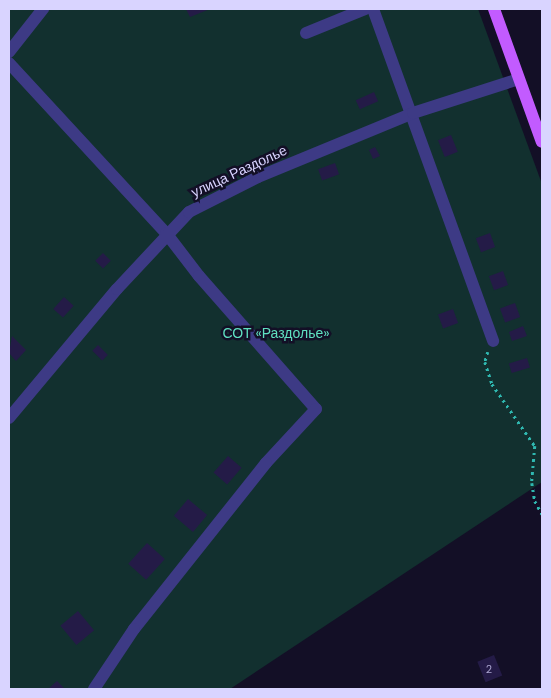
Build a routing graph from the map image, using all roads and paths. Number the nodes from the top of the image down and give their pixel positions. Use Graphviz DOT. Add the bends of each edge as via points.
graph roads {
  1 [pos="43,9"];
  2 [pos="365,9"];
  3 [pos="373,9"];
  4 [pos="494,9"];
  5 [pos="306,33"];
  6 [pos="9,52"];
  7 [pos="9,63"];
  8 [pos="519,79"];
  9 [pos="413,113"];
  10 [pos="542,142"];
  11 [pos="166,233"];
  12 [pos="492,341"];
  13 [pos="9,418"];
  14 [pos="542,514"];
  15 [pos="94,689"];
  1 -- 6 [label="street"];
  2 -- 5 [label="street"];
  3 -- 9 [label="street"];
  4 -- 8 [label="main road"];
  7 -- 11 [label="street"];
  8 -- 9 [label="street, улица Раздолье"];
  8 -- 10 [label="main road"];
  9 -- 11 [label="street, улица Раздолье" via="219,195 189,212"];
  9 -- 12 [label="street"];
  11 -- 13 [label="street, улица Раздолье"];
  11 -- 15 [label="street" via="199,276 316,409 266,463 134,629"];
  12 -- 14 [label="path" via="484,362 492,384 535,446 532,482 535,501"];
}
